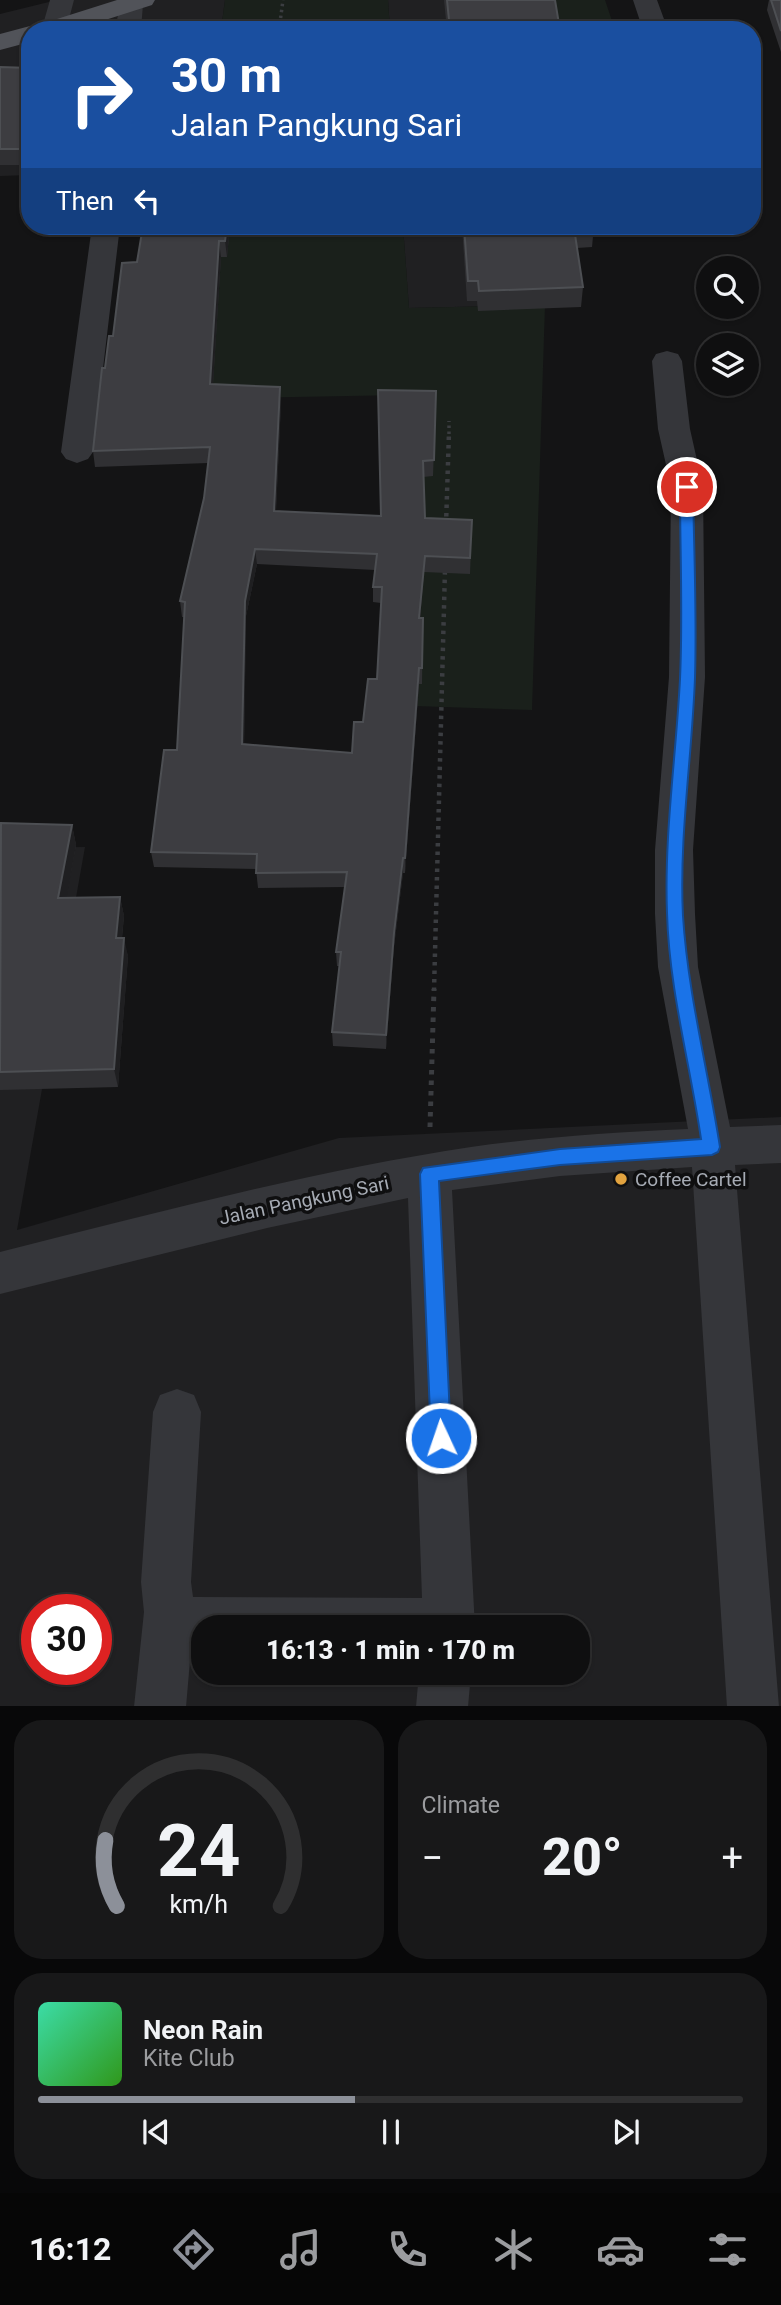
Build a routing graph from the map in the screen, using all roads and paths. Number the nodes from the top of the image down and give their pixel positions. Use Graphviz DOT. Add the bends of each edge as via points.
graph roads {
  1 [pos="62,0"];
  2 [pos="282,0"];
  3 [pos="645,0"];
  4 [pos="137,2"];
  5 [pos="54,21"];
  6 [pos="76,21"];
  7 [pos="131,21"];
  8 [pos="280,21"];
  9 [pos="653,21"];
  10 [pos="21,36"];
  11 [pos="0,42"];
  12 [pos="105,235"];
  13 [pos="667,361"];
  14 [pos="449,421"];
  15 [pos="77,452"];
  16 [pos="446,533"];
  17 [pos="445,561"];
  18 [pos="781,1144"];
  19 [pos="712,1147"];
  20 [pos="429,1174"];
  21 [pos="0,1273"];
  22 [pos="177,1412"];
  23 [pos="169,1612"];
  24 [pos="449,1615"];
  25 [pos="191,1623"];
  26 [pos="444,1685"];
  27 [pos="160,1706"];
  28 [pos="442,1706"];
  29 [pos="753,1706"];
  1 -- 5 [label="street"];
  2 -- 8 [label="path"];
  3 -- 9 [label="street"];
  4 -- 6 [label="main road"];
  4 -- 7 [label="street"];
  10 -- 11 [label="main road"];
  12 -- 15 [label="street"];
  13 -- 19 [label="street" via="674,429 687,487 687,677 674,850 678,967"];
  14 -- 16 [label="path"];
  17 -- 20 [label="path"];
  18 -- 19 [label="street, Jalan Pangkung Sari"];
  19 -- 20 [label="street, Jalan Pangkung Sari" via="560,1157"];
  19 -- 29 [label="street"];
  20 -- 21 [label="street, Jalan Pangkung Sari" via="184,1226"];
  20 -- 24 [label="street"];
  22 -- 23 [label="street" via="166,1582"];
  23 -- 25 [label="street"];
  23 -- 27 [label="street"];
  26 -- 28 [label="street"];
}
